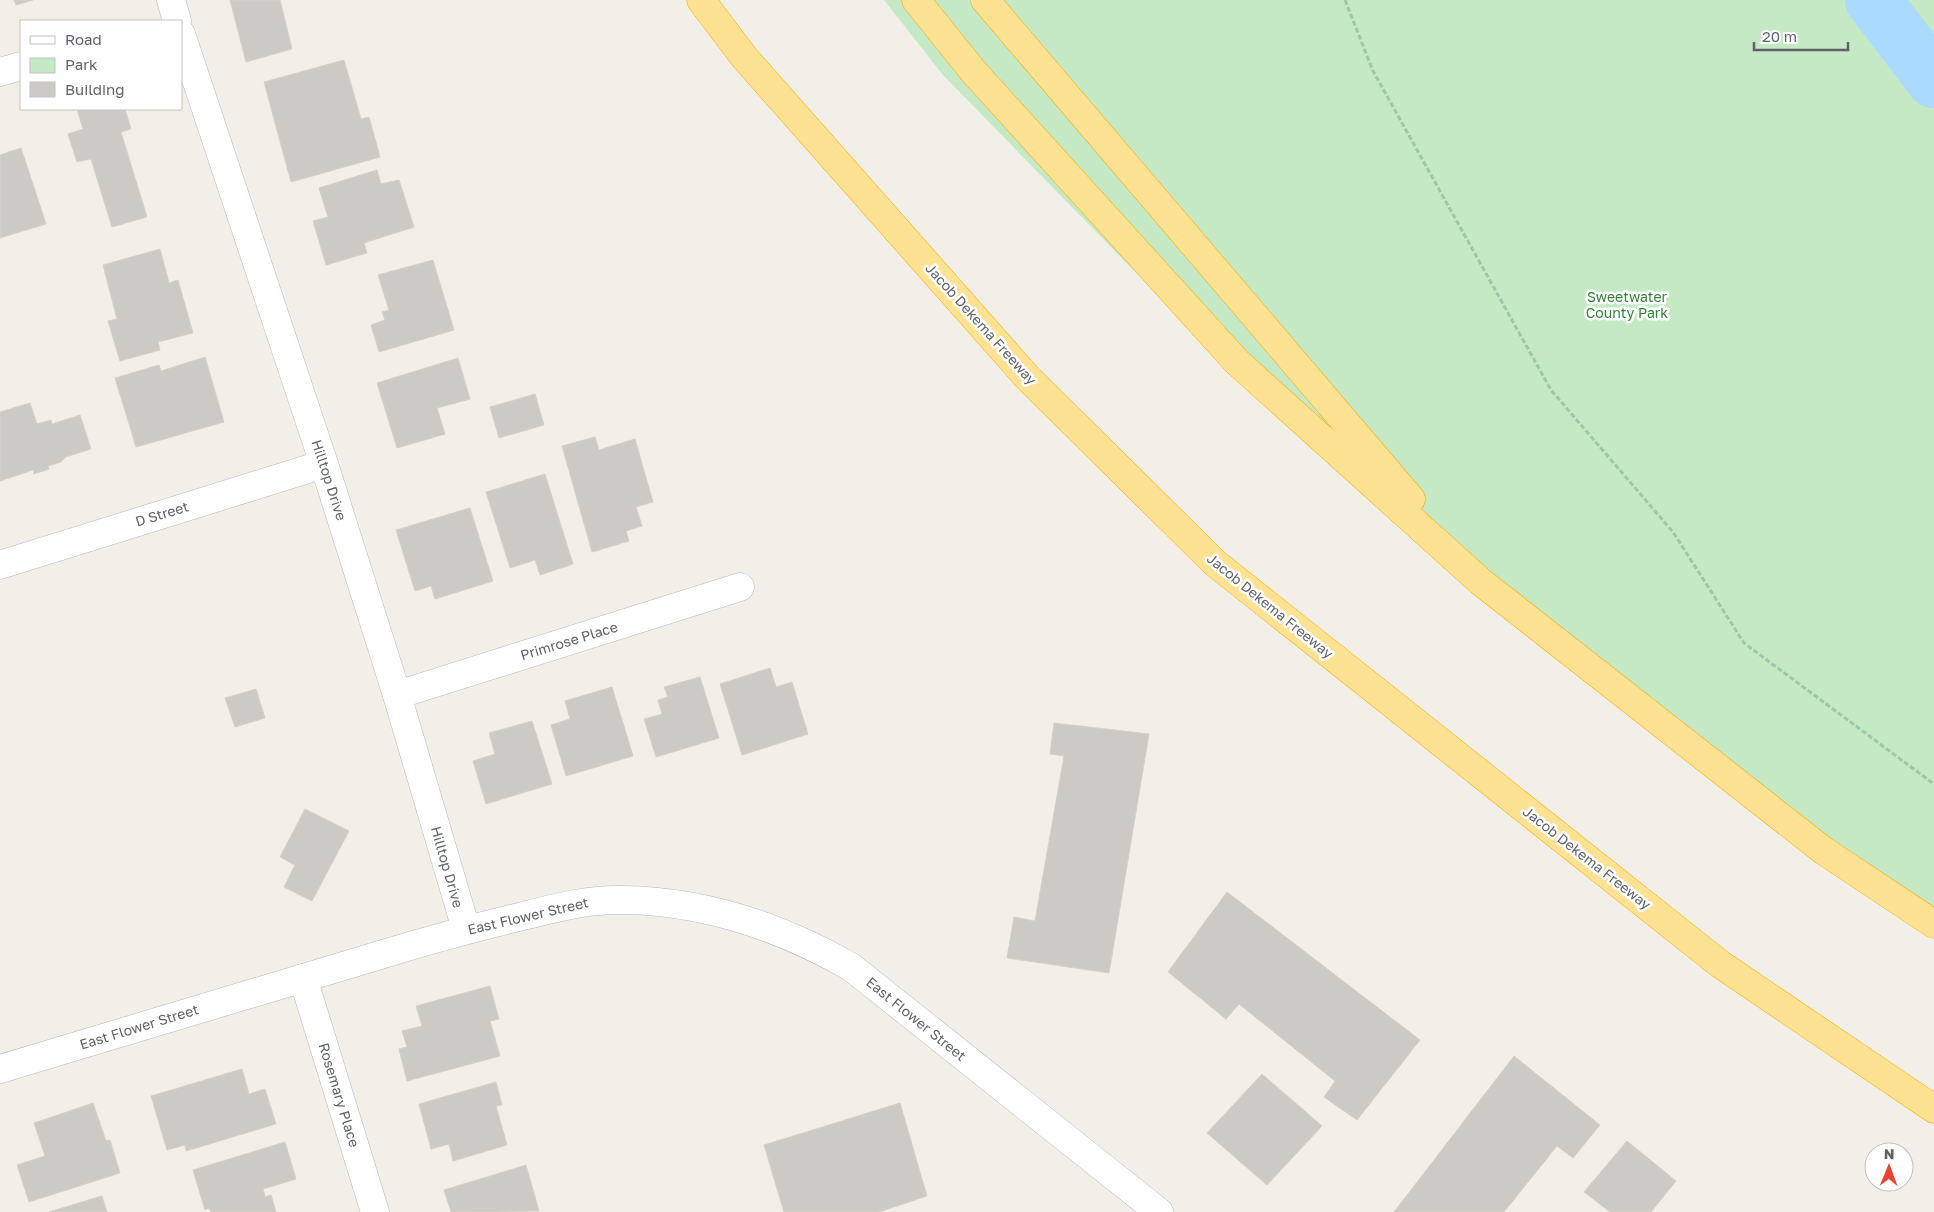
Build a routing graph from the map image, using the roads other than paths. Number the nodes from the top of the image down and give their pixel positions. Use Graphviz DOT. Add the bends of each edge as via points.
graph roads {
  1 [pos="172,0"];
  2 [pos="701,0"];
  3 [pos="916,0"];
  4 [pos="985,0"];
  5 [pos="177,20"];
  6 [pos="182,37"];
  7 [pos="20,66"];
  8 [pos="0,72"];
  9 [pos="324,464"];
  10 [pos="0,565"];
  11 [pos="1481,582"];
  12 [pos="740,587"];
  13 [pos="397,695"];
  14 [pos="1934,924"];
  15 [pos="466,929"];
  16 [pos="303,978"];
  17 [pos="0,1069"];
  18 [pos="1934,1109"];
  19 [pos="375,1212"];
  20 [pos="1159,1212"];
  1 -- 5 [label="street"];
  2 -- 18 [label="highway, Jacob Dekema Freeway" via="744,57 1027,377 1215,564 1720,964"];
  3 -- 11 [label="highway" via="973,71 1237,362"];
  4 -- 11 [label="highway"];
  6 -- 9 [label="street, Hilltop Drive"];
  7 -- 8 [label="street"];
  9 -- 10 [label="street, D Street"];
  9 -- 13 [label="street, Hilltop Drive"];
  11 -- 14 [label="highway" via="1824,851"];
  12 -- 13 [label="street, Primrose Place"];
  13 -- 15 [label="street, Hilltop Drive"];
  15 -- 16 [label="street, East Flower Street"];
  15 -- 20 [label="street, East Flower Street" via="586,901 622,900 700,907 778,930 852,967"];
  16 -- 17 [label="street, East Flower Street"];
  16 -- 19 [label="street, Rosemary Place"];
}
